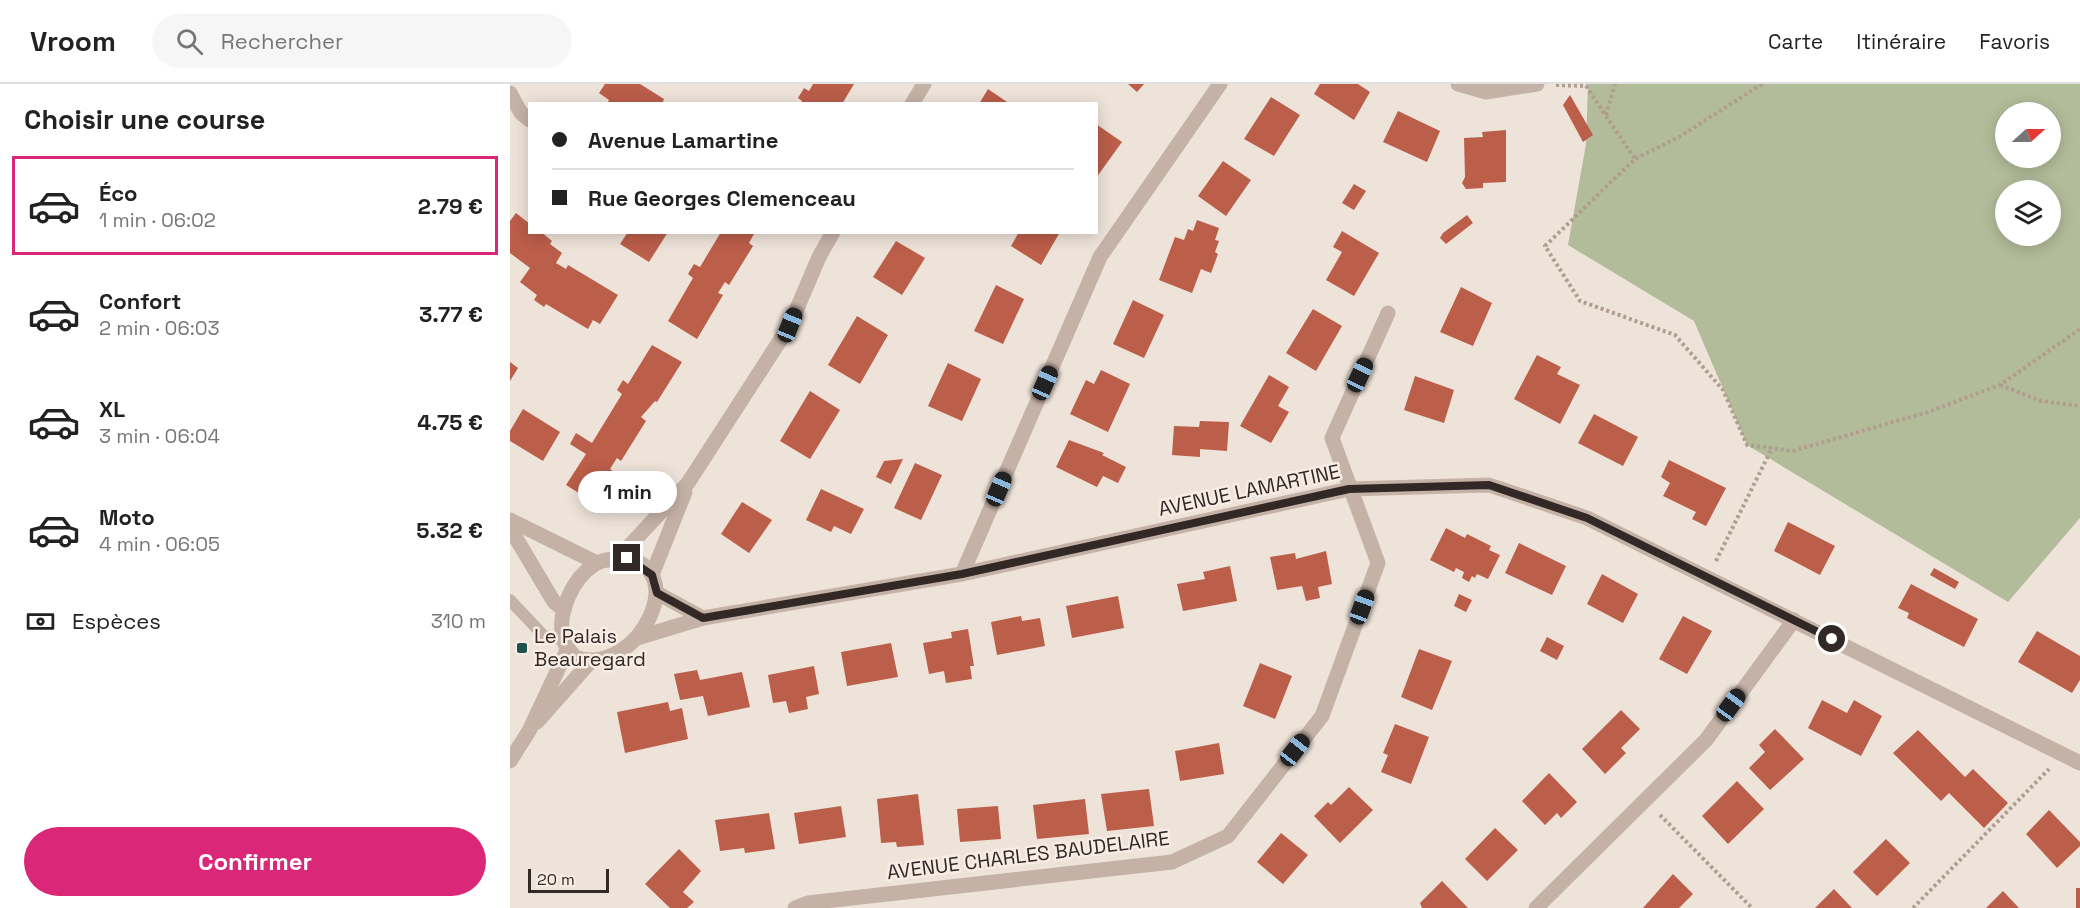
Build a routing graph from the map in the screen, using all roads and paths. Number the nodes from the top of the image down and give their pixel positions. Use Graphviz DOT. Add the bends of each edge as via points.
graph roads {
  1 [pos="924,84"];
  2 [pos="1220,84"];
  3 [pos="1458,84"];
  4 [pos="1537,84"];
  5 [pos="1615,84"];
  6 [pos="1762,84"];
  7 [pos="510,93"];
  8 [pos="913,102"];
  9 [pos="1606,115"];
  10 [pos="528,118"];
  11 [pos="1635,159"];
  12 [pos="832,234"];
  13 [pos="1388,313"];
  14 [pos="2080,329"];
  15 [pos="2000,385"];
  16 [pos="2080,406"];
  17 [pos="1772,448"];
  18 [pos="688,483"];
  19 [pos="1349,489"];
  20 [pos="510,520"];
  21 [pos="510,528"];
  22 [pos="618,558"];
  23 [pos="597,563"];
  24 [pos="962,574"];
  25 [pos="652,575"];
  26 [pos="1708,578"];
  27 [pos="657,593"];
  28 [pos="510,600"];
  29 [pos="564,610"];
  30 [pos="703,618"];
  31 [pos="1794,620"];
  32 [pos="637,638"];
  33 [pos="565,644"];
  34 [pos="591,662"];
  35 [pos="529,731"];
  36 [pos="2062,756"];
  37 [pos="510,761"];
  38 [pos="2080,763"];
  39 [pos="1645,800"];
  40 [pos="795,908"];
  41 [pos="1536,908"];
  42 [pos="1752,908"];
  43 [pos="1912,908"];
  1 -- 8 [label="street"];
  2 -- 24 [label="street" via="1100,256"];
  3 -- 4 [label="street" via="1486,92"];
  4 -- 9 [label="path" via="1586,86"];
  5 -- 9 [label="path"];
  6 -- 11 [label="path" via="1679,137"];
  7 -- 10 [label="street"];
  9 -- 11 [label="path"];
  11 -- 17 [label="path" via="1545,246 1580,301 1676,335 1723,390 1747,445"];
  12 -- 18 [label="street" via="790,325"];
  13 -- 19 [label="street, AVENUE CHARLES BAUDELAIRE" via="1332,438"];
  14 -- 15 [label="path"];
  15 -- 16 [label="path" via="2041,401"];
  15 -- 17 [label="path" via="1928,412 1793,451"];
  17 -- 26 [label="path"];
  18 -- 22 [label="street"];
  18 -- 25 [label="street"];
  19 -- 24 [label="street, AVENUE LAMARTINE"];
  19 -- 26 [label="street, AVENUE LAMARTINE" via="1489,485 1587,518"];
  19 -- 40 [label="street, AVENUE CHARLES BAUDELAIRE" via="1378,563 1322,716 1228,836 1172,862 808,903"];
  20 -- 23 [label="street"];
  21 -- 29 [label="street" via="554,602"];
  22 -- 23 [label="street"];
  22 -- 25 [label="street" via="627,558"];
  23 -- 29 [label="street" via="581,575"];
  24 -- 30 [label="street, AVENUE LAMARTINE"];
  25 -- 27 [label="street"];
  26 -- 31 [label="street, AVENUE LAMARTINE"];
  27 -- 30 [label="street"];
  27 -- 32 [label="street" via="653,612"];
  28 -- 33 [label="lane" via="544,636"];
  29 -- 33 [label="street"];
  30 -- 32 [label="street, AVENUE LAMARTINE"];
  31 -- 36 [label="street, AVENUE LAMARTINE"];
  31 -- 39 [label="street" via="1706,740"];
  32 -- 34 [label="street"];
  33 -- 34 [label="street" via="575,657"];
  33 -- 35 [label="street"];
  34 -- 35 [label="street"];
  35 -- 37 [label="street"];
  36 -- 38 [label="street, AVENUE LAMARTINE"];
  36 -- 43 [label="path"];
  39 -- 41 [label="street"];
  39 -- 42 [label="path"];
}
